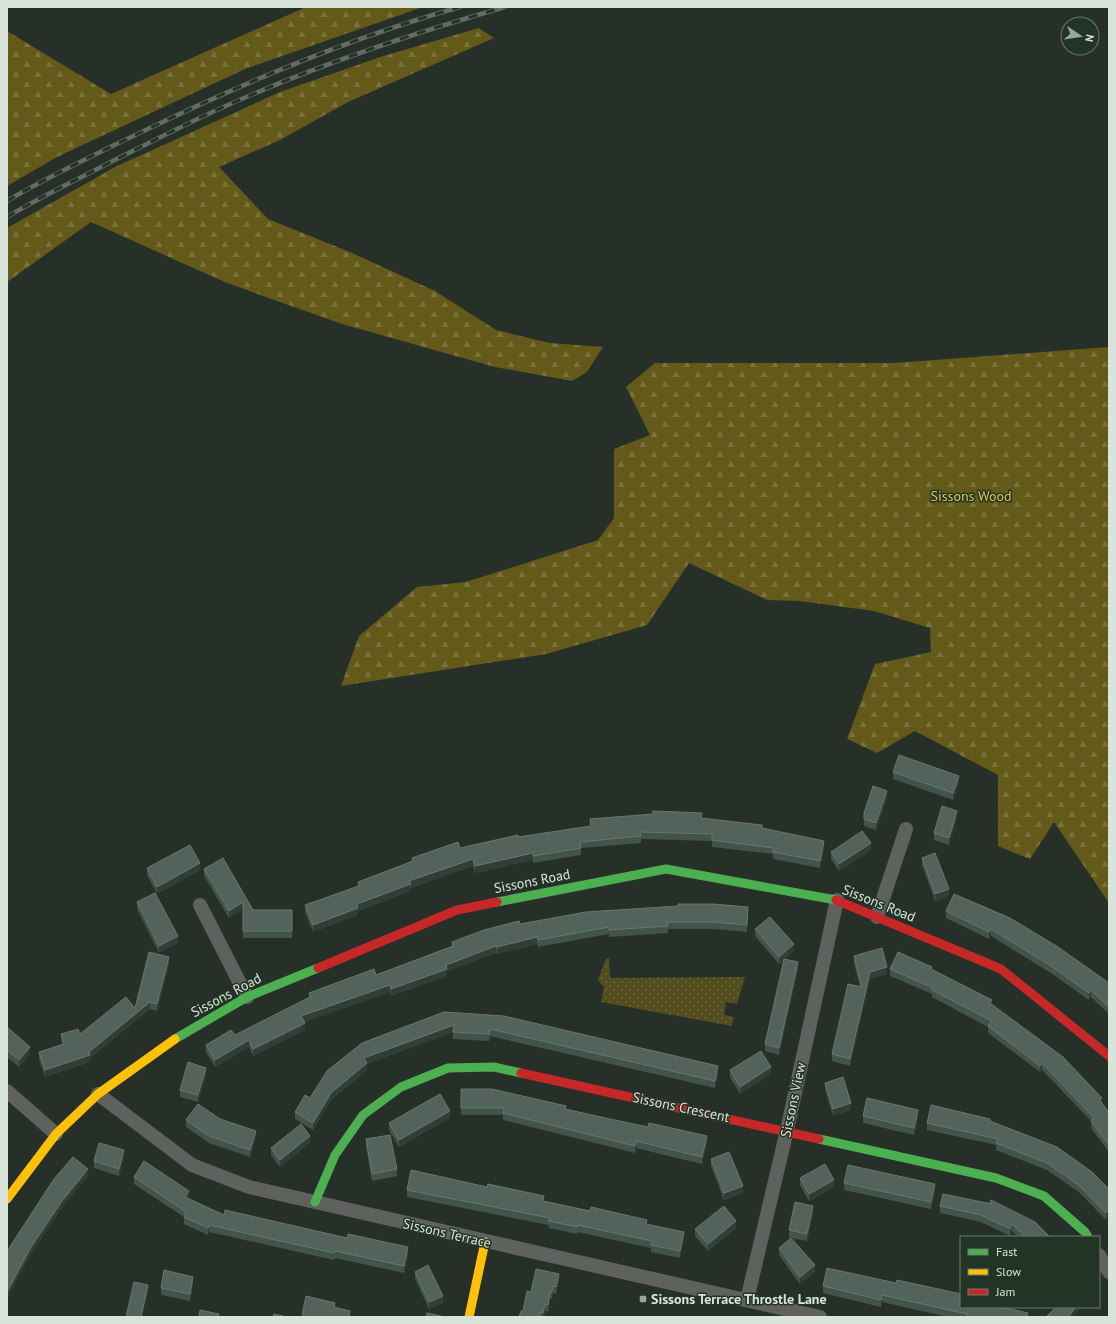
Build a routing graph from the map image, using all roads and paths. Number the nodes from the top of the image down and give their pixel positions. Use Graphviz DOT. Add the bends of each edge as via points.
graph roads {
  1 [pos="906,829"];
  2 [pos="837,900"];
  3 [pos="200,905"];
  4 [pos="877,917"];
  5 [pos="247,997"];
  6 [pos="1109,1056"];
  7 [pos="7,1091"];
  8 [pos="98,1094"];
  9 [pos="787,1130"];
  10 [pos="56,1134"];
  11 [pos="7,1199"];
  12 [pos="315,1202"];
  13 [pos="1087,1236"];
  14 [pos="485,1242"];
  15 [pos="1100,1257"];
  16 [pos="1109,1272"];
  17 [pos="747,1300"];
  18 [pos="469,1317"];
  19 [pos="820,1317"];
  1 -- 4 [label="street"];
  2 -- 4 [label="street, Sissons Road"];
  2 -- 5 [label="street, Sissons Road" via="666,869 457,910"];
  2 -- 9 [label="street, Sissons View"];
  3 -- 5 [label="street"];
  4 -- 6 [label="street, Sissons Road" via="1001,969"];
  5 -- 8 [label="street, Sissons Road" via="173,1040"];
  7 -- 10 [label="street"];
  8 -- 10 [label="street, Sissons Road"];
  8 -- 12 [label="street, Sissons Terrace" via="192,1165 248,1187"];
  9 -- 12 [label="street, Sissons Crescent" via="494,1067 448,1068 401,1087 363,1115 335,1154"];
  9 -- 13 [label="street, Sissons Crescent" via="996,1178 1044,1196"];
  9 -- 17 [label="street, Sissons View"];
  10 -- 11 [label="street, Sissons Road"];
  12 -- 14 [label="street, Sissons Terrace"];
  14 -- 17 [label="street, Sissons Terrace"];
  14 -- 18 [label="street"];
  15 -- 16 [label="street"];
  17 -- 19 [label="street, Sissons Terrace"];
}
